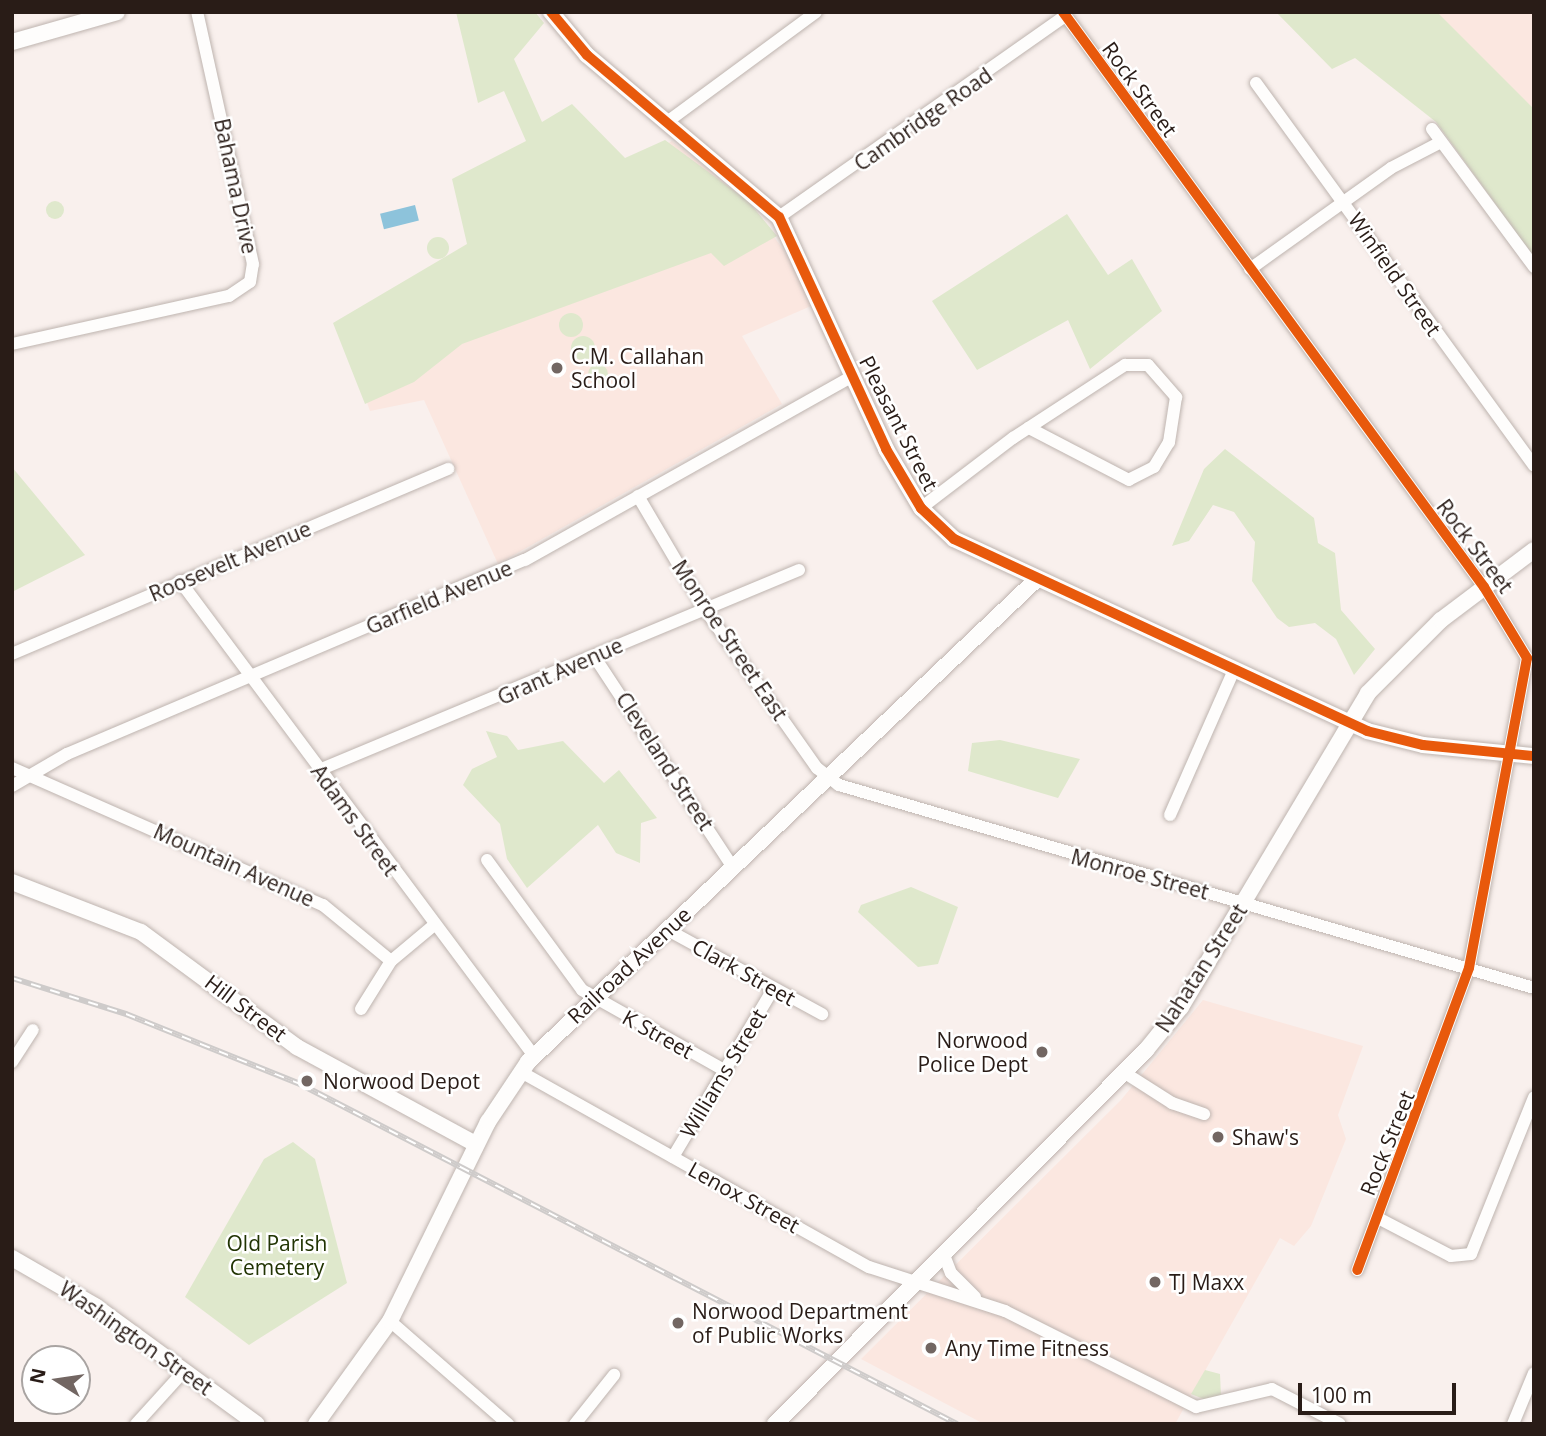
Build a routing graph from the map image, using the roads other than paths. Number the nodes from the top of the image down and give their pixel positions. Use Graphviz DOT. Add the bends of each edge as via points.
graph roads {
  1 [pos="117,12"];
  2 [pos="197,12"];
  3 [pos="551,12"];
  4 [pos="816,12"];
  5 [pos="1064,14"];
  6 [pos="12,42"];
  7 [pos="1256,83"];
  8 [pos="667,122"];
  9 [pos="1432,129"];
  10 [pos="1441,142"];
  11 [pos="1343,201"];
  12 [pos="779,217"];
  13 [pos="1534,267"];
  14 [pos="1250,270"];
  15 [pos="12,344"];
  16 [pos="851,377"];
  17 [pos="1029,428"];
  18 [pos="1534,466"];
  19 [pos="448,469"];
  20 [pos="638,496"];
  21 [pos="921,508"];
  22 [pos="1534,550"];
  23 [pos="799,570"];
  24 [pos="1036,580"];
  25 [pos="180,581"];
  26 [pos="1484,587"];
  27 [pos="704,608"];
  28 [pos="12,654"];
  29 [pos="594,656"];
  30 [pos="1234,670"];
  31 [pos="250,677"];
  32 [pos="1348,723"];
  33 [pos="1513,754"];
  34 [pos="1534,756"];
  35 [pos="12,768"];
  36 [pos="319,770"];
  37 [pos="28,775"];
  38 [pos="828,779"];
  39 [pos="12,786"];
  40 [pos="1170,815"];
  41 [pos="487,860"];
  42 [pos="733,867"];
  43 [pos="12,882"];
  44 [pos="1244,902"];
  45 [pos="434,925"];
  46 [pos="666,929"];
  47 [pos="391,961"];
  48 [pos="1469,968"];
  49 [pos="1534,988"];
  50 [pos="773,989"];
  51 [pos="592,998"];
  52 [pos="361,1009"];
  53 [pos="822,1014"];
  54 [pos="33,1030"];
  55 [pos="534,1056"];
  56 [pos="12,1062"];
  57 [pos="724,1070"];
  58 [pos="521,1072"];
  59 [pos="1125,1073"];
  60 [pos="1534,1097"];
  61 [pos="1204,1114"];
  62 [pos="476,1144"];
  63 [pos="673,1157"];
  64 [pos="1378,1218"];
  65 [pos="944,1255"];
  66 [pos="12,1258"];
  67 [pos="1357,1269"];
  68 [pos="917,1283"];
  69 [pos="977,1300"];
  70 [pos="390,1321"];
  71 [pos="184,1371"];
  72 [pos="1534,1373"];
  73 [pos="614,1375"];
  74 [pos="136,1424"];
  75 [pos="257,1424"];
  76 [pos="316,1424"];
  77 [pos="508,1424"];
  78 [pos="575,1424"];
  79 [pos="775,1424"];
  80 [pos="1340,1424"];
  81 [pos="1513,1424"];
  1 -- 6 [label="street"];
  2 -- 15 [label="street, Bahama Drive" via="253,264 250,282 229,296"];
  3 -- 8 [label="street, Pleasant Street" via="587,55"];
  4 -- 8 [label="street"];
  5 -- 12 [label="street, Cambridge Road"];
  5 -- 14 [label="street, Rock Street"];
  7 -- 11 [label="street, Winfield Street"];
  8 -- 12 [label="street, Pleasant Street"];
  9 -- 10 [label="street"];
  10 -- 11 [label="street"];
  10 -- 13 [label="street"];
  11 -- 14 [label="street"];
  11 -- 18 [label="street, Winfield Street"];
  12 -- 16 [label="street, Pleasant Street" via="797,246"];
  14 -- 26 [label="street, Rock Street"];
  16 -- 20 [label="street, Garfield Avenue"];
  16 -- 21 [label="street, Pleasant Street"];
  17 -- 17 [label="street" via="1125,365 1148,365 1177,397 1169,442 1154,467 1129,480"];
  17 -- 21 [label="street"];
  19 -- 25 [label="street, Roosevelt Avenue"];
  20 -- 27 [label="street, Monroe Street East"];
  20 -- 31 [label="street, Garfield Avenue" via="525,561"];
  21 -- 24 [label="street, Pleasant Street" via="973,551"];
  22 -- 26 [label="street, Nahatan Street"];
  23 -- 27 [label="street, Grant Avenue"];
  24 -- 30 [label="street, Pleasant Street"];
  24 -- 38 [label="street, Railroad Avenue"];
  25 -- 28 [label="street, Roosevelt Avenue"];
  25 -- 31 [label="street, Adams Street"];
  26 -- 32 [label="street, Nahatan Street" via="1407,651"];
  26 -- 33 [label="street, Rock Street" via="1527,658"];
  27 -- 29 [label="street, Grant Avenue"];
  27 -- 38 [label="street, Monroe Street East"];
  29 -- 36 [label="street, Grant Avenue"];
  29 -- 42 [label="street, Cleveland Street" via="658,744"];
  30 -- 32 [label="street, Pleasant Street"];
  30 -- 40 [label="street"];
  31 -- 36 [label="street, Adams Street"];
  31 -- 37 [label="street, Garfield Avenue"];
  32 -- 33 [label="street, Pleasant Street" via="1400,742"];
  32 -- 44 [label="street, Nahatan Street"];
  33 -- 34 [label="street, Pleasant Street"];
  33 -- 48 [label="street, Rock Street"];
  35 -- 37 [label="street, Mountain Avenue"];
  36 -- 45 [label="street, Adams Street"];
  37 -- 39 [label="street, Garfield Avenue"];
  37 -- 47 [label="street, Mountain Avenue" via="323,905"];
  38 -- 42 [label="street, Railroad Avenue"];
  38 -- 44 [label="street, Monroe Street" via="894,804"];
  41 -- 51 [label="street, K Street" via="551,954"];
  42 -- 46 [label="street, Railroad Avenue"];
  43 -- 62 [label="street, Hill Street" via="152,938 297,1047"];
  44 -- 48 [label="street, Monroe Street"];
  44 -- 59 [label="street, Nahatan Street" via="1181,1007"];
  45 -- 47 [label="street"];
  45 -- 55 [label="street, Adams Street"];
  46 -- 50 [label="street, Clark Street"];
  46 -- 51 [label="street, Railroad Avenue"];
  47 -- 52 [label="street"];
  48 -- 49 [label="street, Monroe Street"];
  48 -- 64 [label="street, Rock Street"];
  50 -- 53 [label="street, Clark Street"];
  50 -- 57 [label="street, Williams Street"];
  51 -- 55 [label="street, Railroad Avenue"];
  51 -- 57 [label="street, K Street"];
  54 -- 56 [label="street"];
  55 -- 58 [label="street, Railroad Avenue"];
  57 -- 63 [label="street, Williams Street"];
  58 -- 62 [label="street, Railroad Avenue"];
  58 -- 63 [label="street, Lenox Street"];
  59 -- 61 [label="street" via="1172,1103"];
  59 -- 65 [label="street, Nahatan Street"];
  60 -- 64 [label="street" via="1482,1237 1468,1256 1451,1256"];
  62 -- 70 [label="street, Railroad Avenue"];
  63 -- 68 [label="street, Lenox Street" via="869,1267"];
  64 -- 67 [label="street, Rock Street"];
  65 -- 68 [label="street, Nahatan Street"];
  65 -- 69 [label="street, Lenox Street" via="951,1273"];
  66 -- 71 [label="street, Washington Street" via="95,1306"];
  68 -- 69 [label="street, Lenox Street"];
  68 -- 79 [label="street, Nahatan Street"];
  69 -- 80 [label="street, Lenox Street" via="1196,1406 1272,1389"];
  70 -- 76 [label="street, Railroad Avenue"];
  70 -- 77 [label="street"];
  71 -- 74 [label="street"];
  71 -- 75 [label="street, Washington Street"];
  72 -- 81 [label="street"];
  73 -- 78 [label="street"];
}
